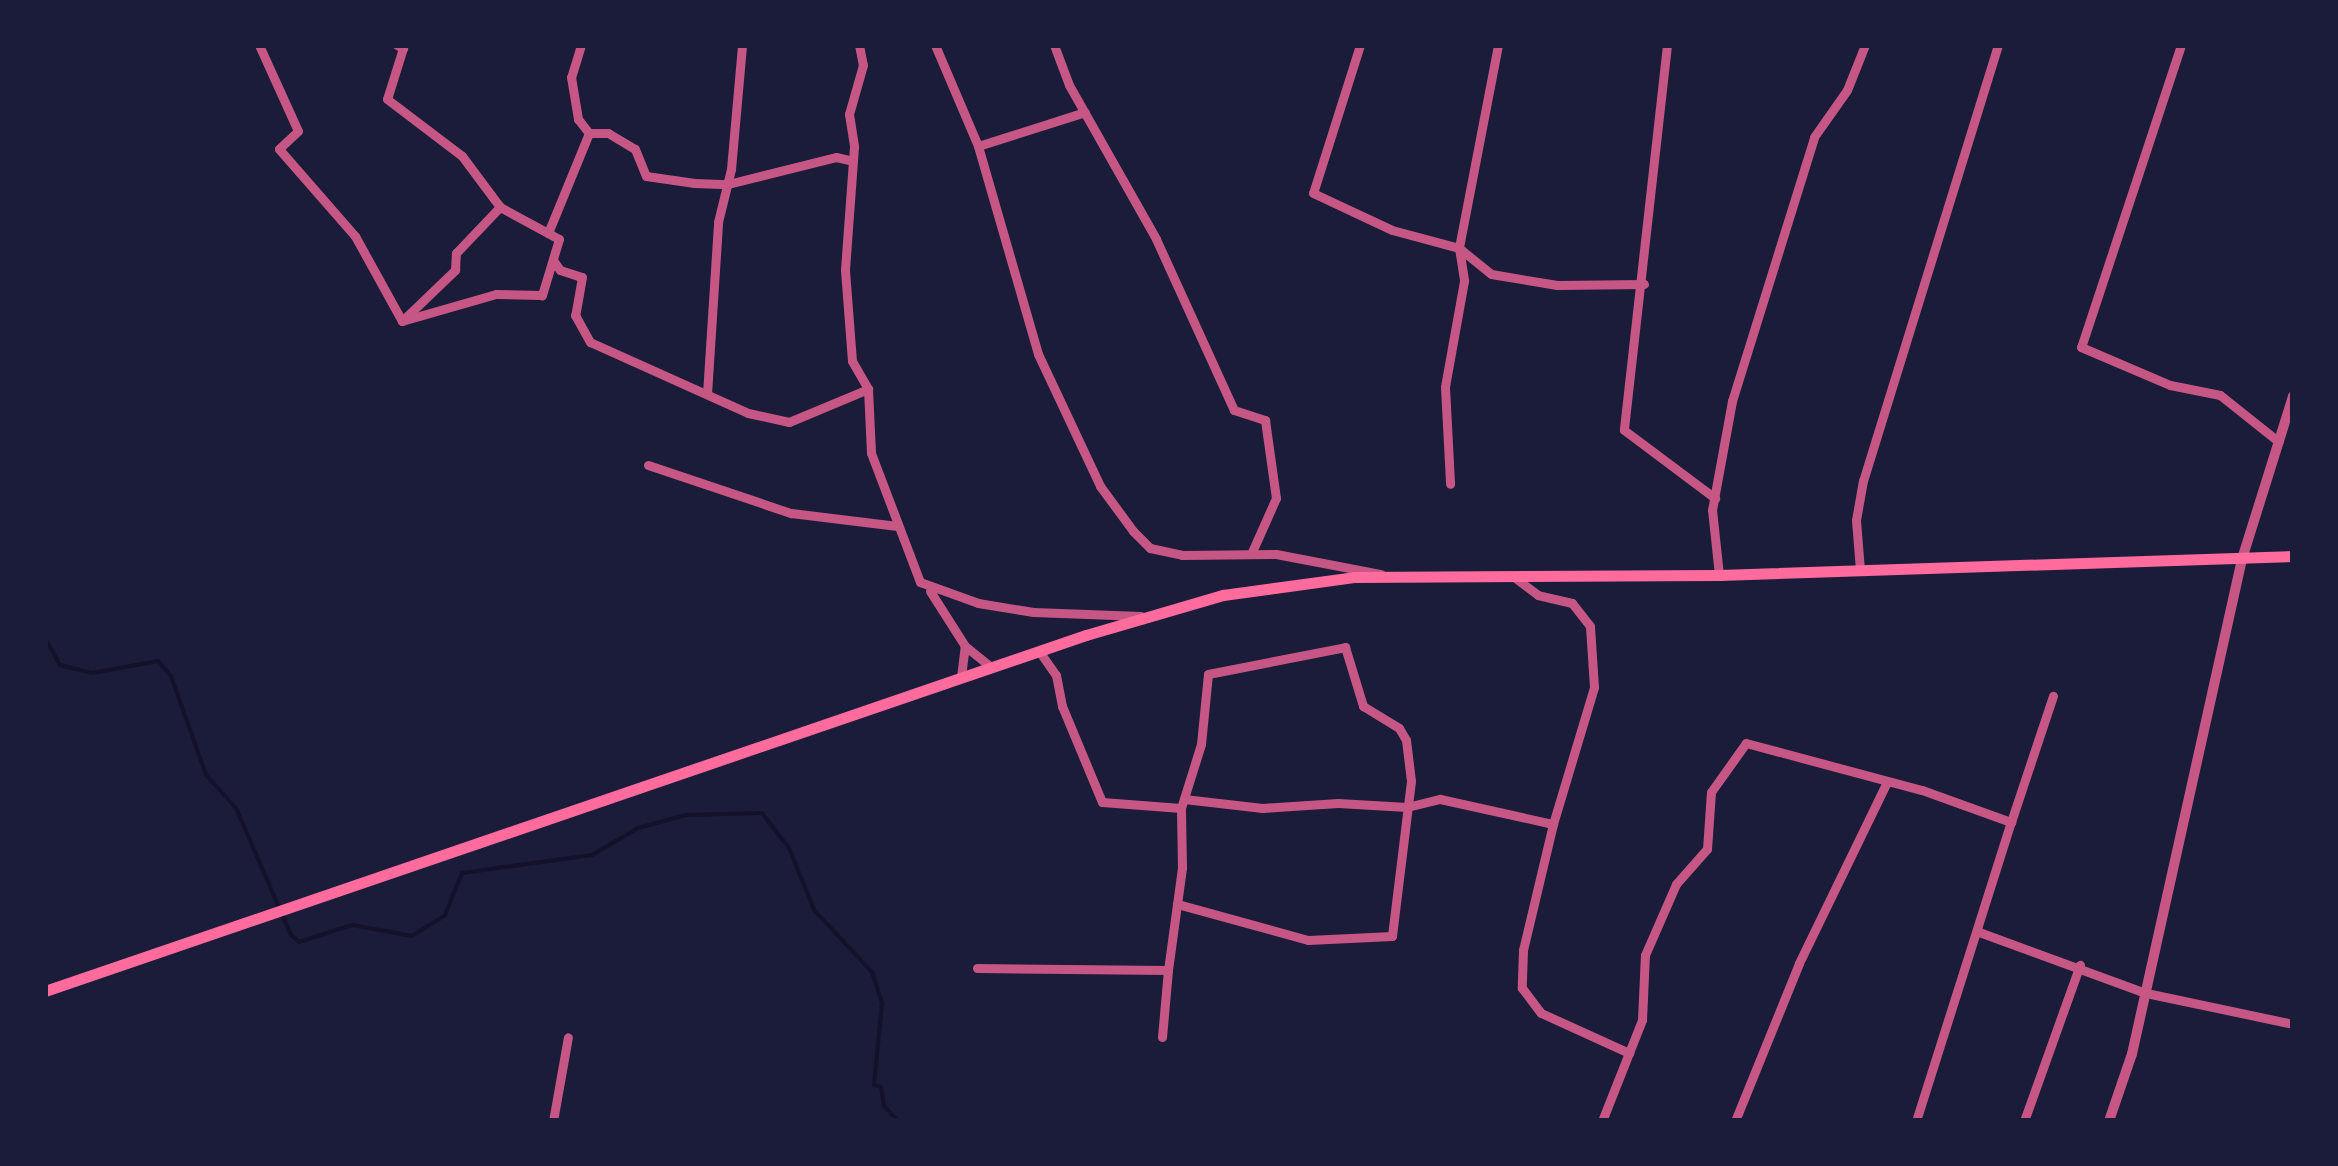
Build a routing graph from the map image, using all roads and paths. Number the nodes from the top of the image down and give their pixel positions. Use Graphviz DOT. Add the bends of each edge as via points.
graph roads {
  1 [pos="259,45"];
  2 [pos="581,45"];
  3 [pos="742,45"];
  4 [pos="858,45"];
  5 [pos="935,45"];
  6 [pos="1054,45"];
  7 [pos="1360,45"];
  8 [pos="1498,45"];
  9 [pos="1667,45"];
  10 [pos="1865,45"];
  11 [pos="1998,45"];
  12 [pos="2181,45"];
  13 [pos="402,46"];
  14 [pos="1085,112"];
  15 [pos="589,133"];
  16 [pos="978,146"];
  17 [pos="853,161"];
  18 [pos="728,184"];
  19 [pos="500,207"];
  20 [pos="548,233"];
  21 [pos="1459,248"];
  22 [pos="553,260"];
  23 [pos="1644,284"];
  24 [pos="402,321"];
  25 [pos="868,388"];
  26 [pos="707,394"];
  27 [pos="2293,396"];
  28 [pos="2279,442"];
  29 [pos="648,465"];
  30 [pos="1450,484"];
  31 [pos="1714,498"];
  32 [pos="897,526"];
  33 [pos="1252,552"];
  34 [pos="2293,556"];
  35 [pos="2242,559"];
  36 [pos="1860,570"];
  37 [pos="1719,575"];
  38 [pos="1513,576"];
  39 [pos="1394,577"];
  40 [pos="930,591"];
  41 [pos="1149,616"];
  42 [pos="965,646"];
  43 [pos="1038,651"];
  44 [pos="990,668"];
  45 [pos="961,677"];
  46 [pos="2054,696"];
  47 [pos="1887,782"];
  48 [pos="1183,803"];
  49 [pos="1407,807"];
  50 [pos="2011,822"];
  51 [pos="1553,824"];
  52 [pos="1177,904"];
  53 [pos="1979,932"];
  54 [pos="2080,965"];
  55 [pos="977,968"];
  56 [pos="1168,970"];
  57 [pos="45,991"];
  58 [pos="2146,993"];
  59 [pos="2293,1024"];
  60 [pos="568,1037"];
  61 [pos="1162,1037"];
  62 [pos="1629,1053"];
  63 [pos="554,1121"];
  64 [pos="1602,1121"];
  65 [pos="1735,1121"];
  66 [pos="1916,1121"];
  67 [pos="2024,1121"];
  68 [pos="2109,1121"];
  1 -- 24 [label="street" via="298,131 279,149 337,211"];
  2 -- 15 [label="street" via="572,77 578,120"];
  3 -- 18 [label="street"];
  4 -- 17 [label="street" via="863,66 849,114"];
  5 -- 16 [label="street"];
  6 -- 14 [label="street"];
  7 -- 21 [label="street" via="1314,194 1392,230"];
  8 -- 21 [label="street"];
  9 -- 23 [label="street"];
  10 -- 31 [label="street" via="1846,90 1814,137 1732,401"];
  11 -- 36 [label="street" via="1863,481 1856,520"];
  12 -- 28 [label="street" via="2080,347 2170,385 2220,395"];
  13 -- 19 [label="street" via="387,98 462,156"];
  14 -- 16 [label="street"];
  14 -- 33 [label="street" via="1156,239 1234,410 1265,420 1276,498"];
  15 -- 18 [label="street" via="608,133 635,148 646,176"];
  15 -- 20 [label="street"];
  16 -- 33 [label="street" via="1019,304 1100,486 1150,548 1182,555"];
  17 -- 18 [label="street" via="815,160"];
  17 -- 25 [label="street" via="845,270 852,360"];
  18 -- 26 [label="street" via="718,222"];
  19 -- 20 [label="street"];
  19 -- 24 [label="street" via="456,253 455,270"];
  20 -- 22 [label="street" via="559,239"];
  21 -- 23 [label="street" via="1491,274 1557,285"];
  21 -- 30 [label="street" via="1464,281 1446,374"];
  22 -- 24 [label="street" via="542,295 496,294"];
  22 -- 26 [label="street" via="582,278 575,315 590,342"];
  23 -- 31 [label="street" via="1624,430"];
  25 -- 26 [label="street" via="788,422"];
  25 -- 32 [label="street" via="871,453"];
  27 -- 28 [label="street"];
  28 -- 35 [label="street"];
  29 -- 32 [label="street" via="791,513"];
  31 -- 37 [label="street"];
  32 -- 40 [label="street"];
  33 -- 39 [label="street"];
  34 -- 35 [label="main road"];
  35 -- 36 [label="main road"];
  35 -- 58 [label="street"];
  36 -- 37 [label="main road"];
  37 -- 38 [label="main road"];
  38 -- 39 [label="main road"];
  38 -- 51 [label="street" via="1538,596 1572,603 1590,626 1594,687"];
  39 -- 41 [label="main road" via="1223,595"];
  40 -- 41 [label="street" via="1033,612"];
  40 -- 42 [label="street"];
  41 -- 43 [label="main road"];
  42 -- 44 [label="street"];
  42 -- 45 [label="street"];
  43 -- 44 [label="main road"];
  43 -- 48 [label="street" via="1056,675 1102,802"];
  44 -- 45 [label="main road"];
  45 -- 57 [label="main road"];
  46 -- 50 [label="street"];
  47 -- 50 [label="street"];
  47 -- 62 [label="street" via="1746,743 1710,792 1707,850 1676,884 1646,955 1642,1020"];
  47 -- 65 [label="street" via="1799,963"];
  48 -- 49 [label="street"];
  48 -- 49 [label="street" via="1210,670 1337,645 1345,647 1363,706 1403,733"];
  48 -- 52 [label="street"];
  49 -- 51 [label="street" via="1440,799"];
  49 -- 52 [label="street" via="1392,936 1308,940"];
  50 -- 53 [label="street"];
  51 -- 62 [label="street" via="1523,950 1522,988 1541,1013"];
  52 -- 56 [label="street"];
  53 -- 54 [label="street"];
  53 -- 66 [label="street"];
  54 -- 58 [label="street"];
  54 -- 67 [label="street"];
  55 -- 56 [label="street"];
  56 -- 61 [label="street"];
  58 -- 59 [label="street"];
  58 -- 68 [label="street"];
  60 -- 63 [label="street"];
  62 -- 64 [label="street"];
}
